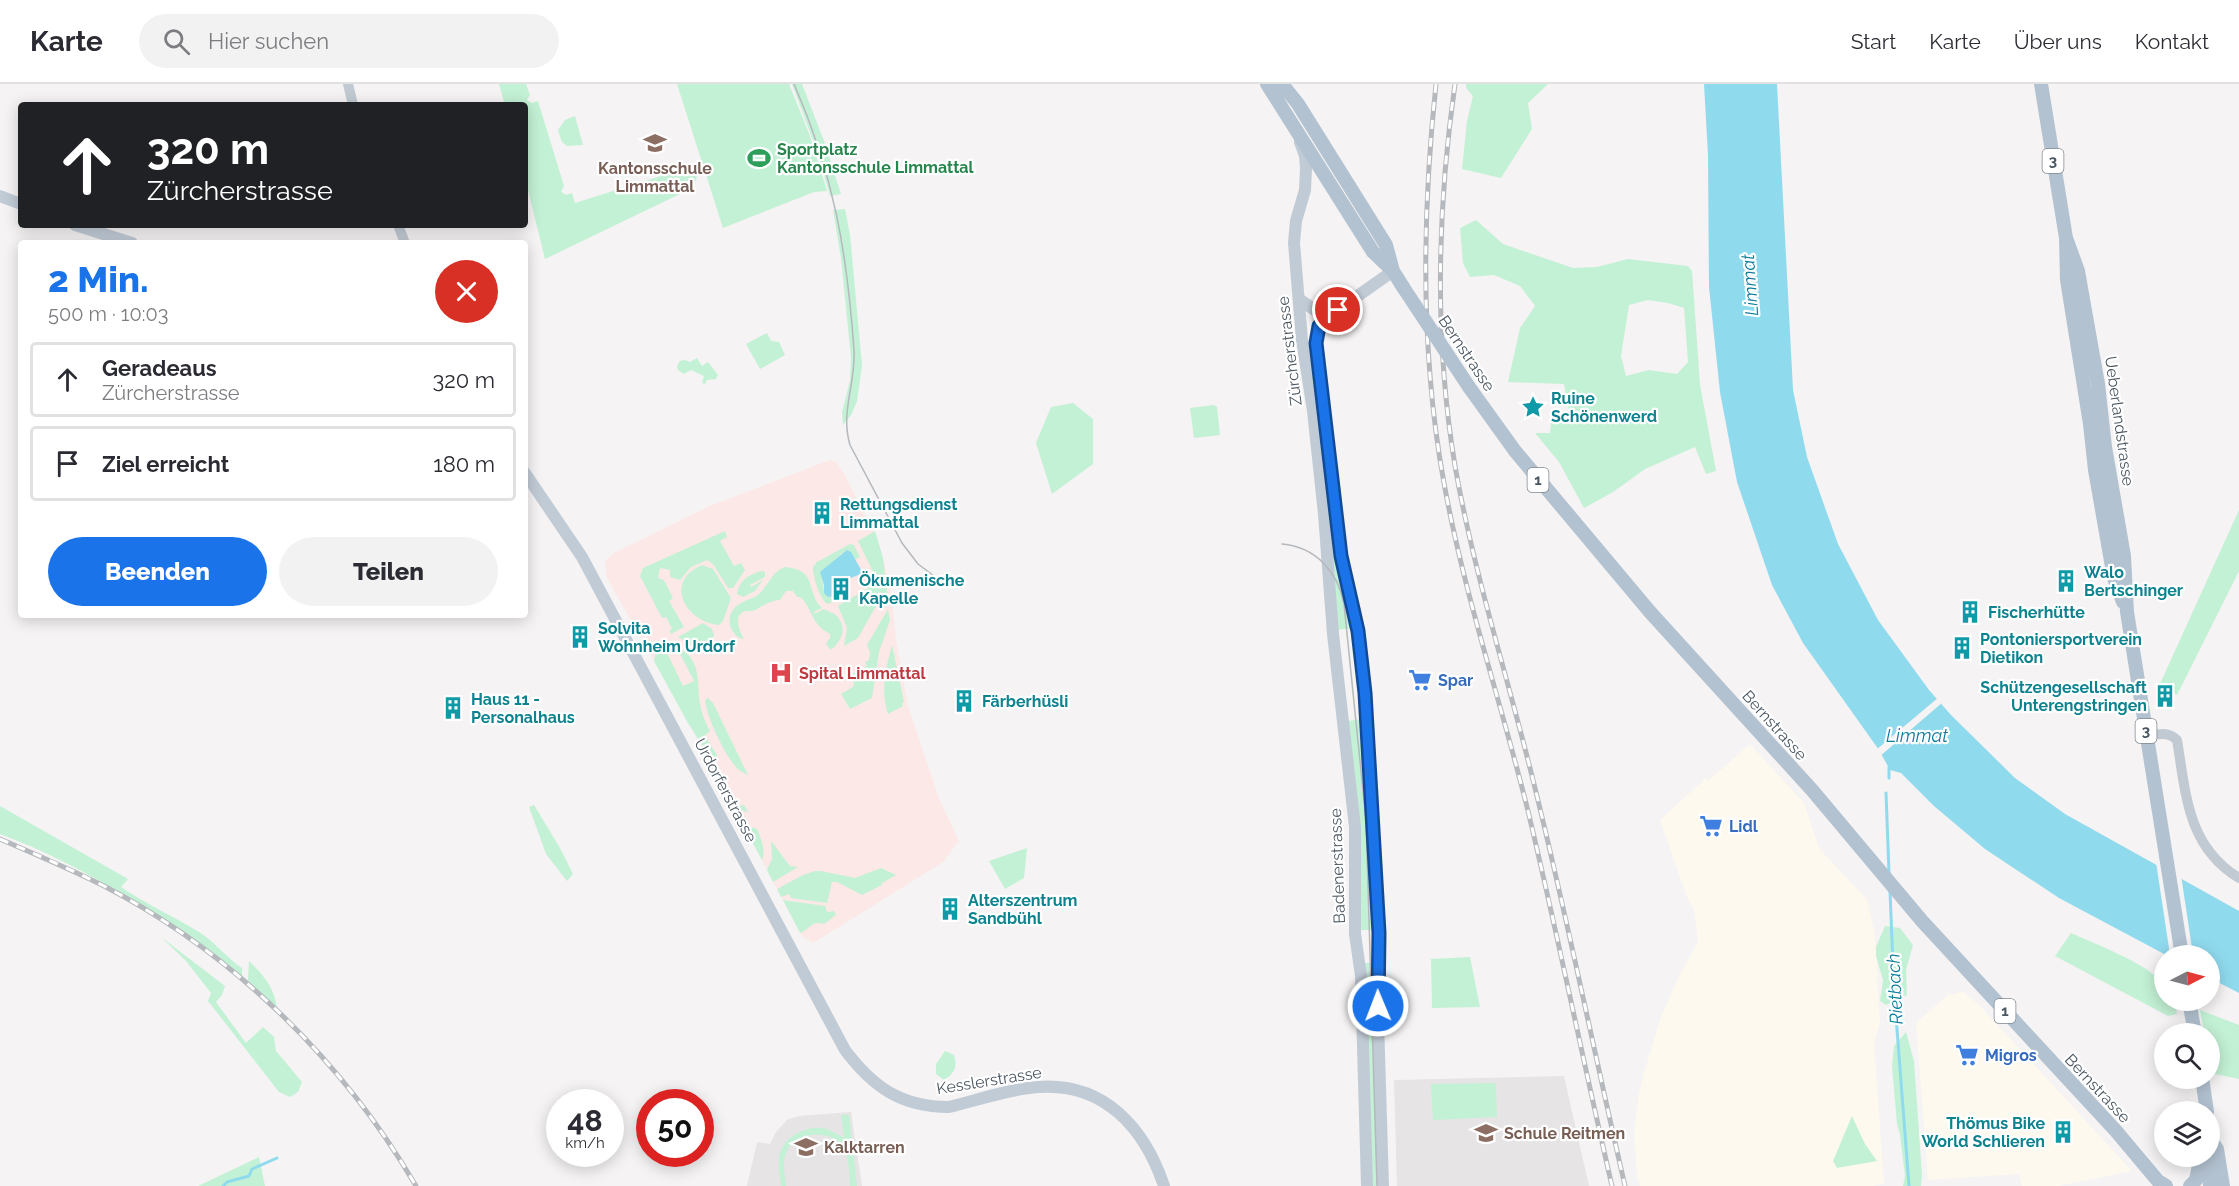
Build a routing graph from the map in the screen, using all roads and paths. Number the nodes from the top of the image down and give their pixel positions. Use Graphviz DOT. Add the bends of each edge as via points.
graph roads {
  1 [pos="348,84"];
  2 [pos="1267,84"];
  3 [pos="1281,84"];
  4 [pos="2041,84"];
  5 [pos="352,102"];
  6 [pos="1278,104"];
  7 [pos="1296,132"];
  8 [pos="1325,175"];
  9 [pos="1344,176"];
  10 [pos="1305,190"];
  11 [pos="0,196"];
  12 [pos="18,203"];
  13 [pos="84,228"];
  14 [pos="122,240"];
  15 [pos="1393,271"];
  16 [pos="1299,299"];
  17 [pos="1332,314"];
  18 [pos="1300,319"];
  19 [pos="1319,326"];
  20 [pos="528,477"];
  21 [pos="1326,546"];
  22 [pos="2147,736"];
  23 [pos="2239,878"];
  24 [pos="2180,945"];
  25 [pos="1357,954"];
  26 [pos="1378,954"];
  27 [pos="915,1104"];
  28 [pos="2200,1167"];
  29 [pos="2209,1167"];
  30 [pos="2220,1167"];
  31 [pos="2161,1184"];
  32 [pos="1164,1186"];
  33 [pos="1367,1186"];
  34 [pos="1383,1186"];
  35 [pos="2190,1186"];
  36 [pos="2210,1186"];
  37 [pos="2223,1186"];
  1 -- 5 [label="street"];
  2 -- 6 [label="main road, Bernstrasse / 1"];
  3 -- 6 [label="main road"];
  3 -- 9 [label="main road, Bernstrasse / 1"];
  4 -- 22 [label="main road, Ueberlandstrasse / 3" via="2066,238 2067,280 2099,492 2115,578 2127,612"];
  6 -- 7 [label="main road, Bernstrasse / 1"];
  7 -- 8 [label="main road, Bernstrasse / 1"];
  7 -- 10 [label="main road, Zürcherstrasse" via="1305,156"];
  8 -- 9 [label="main road"];
  8 -- 10 [label="main road"];
  8 -- 15 [label="main road, Bernstrasse / 1" via="1374,252"];
  9 -- 15 [label="main road, Bernstrasse / 1" via="1386,245"];
  10 -- 16 [label="main road, Zürcherstrasse" via="1295,231"];
  11 -- 12 [label="main road"];
  13 -- 14 [label="main road"];
  15 -- 17 [label="main road, Zürcherstrasse"];
  15 -- 31 [label="main road, Bernstrasse / 1, bridge" via="1469,387 1558,505 1812,790 1899,894"];
  16 -- 17 [label="main road" via="1319,313"];
  16 -- 18 [label="main road, Zürcherstrasse"];
  17 -- 19 [label="main road, Zürcherstrasse"];
  18 -- 19 [label="main road"];
  18 -- 21 [label="main road, Zürcherstrasse"];
  19 -- 26 [label="main road, Zürcherstrasse" via="1316,346 1341,556 1359,639 1365,693"];
  20 -- 27 [label="main road, Urdorferstrasse" via="582,557 845,1050 861,1072 877,1085"];
  21 -- 25 [label="main road, Badenerstrasse" via="1355,827"];
  22 -- 23 [label="street" via="2166,733 2176,740 2195,830 2217,862"];
  22 -- 24 [label="main road, Ueberlandstrasse / 3"];
  25 -- 26 [label="main road"];
  25 -- 33 [label="main road, Badenerstrasse"];
  26 -- 34 [label="main road"];
  27 -- 32 [label="main road, Kesslerstrasse" via="949,1107 1041,1086 1074,1090 1105,1103 1134,1126 1150,1150"];
  28 -- 35 [label="main road"];
  29 -- 36 [label="main road"];
  30 -- 37 [label="main road"];
}
